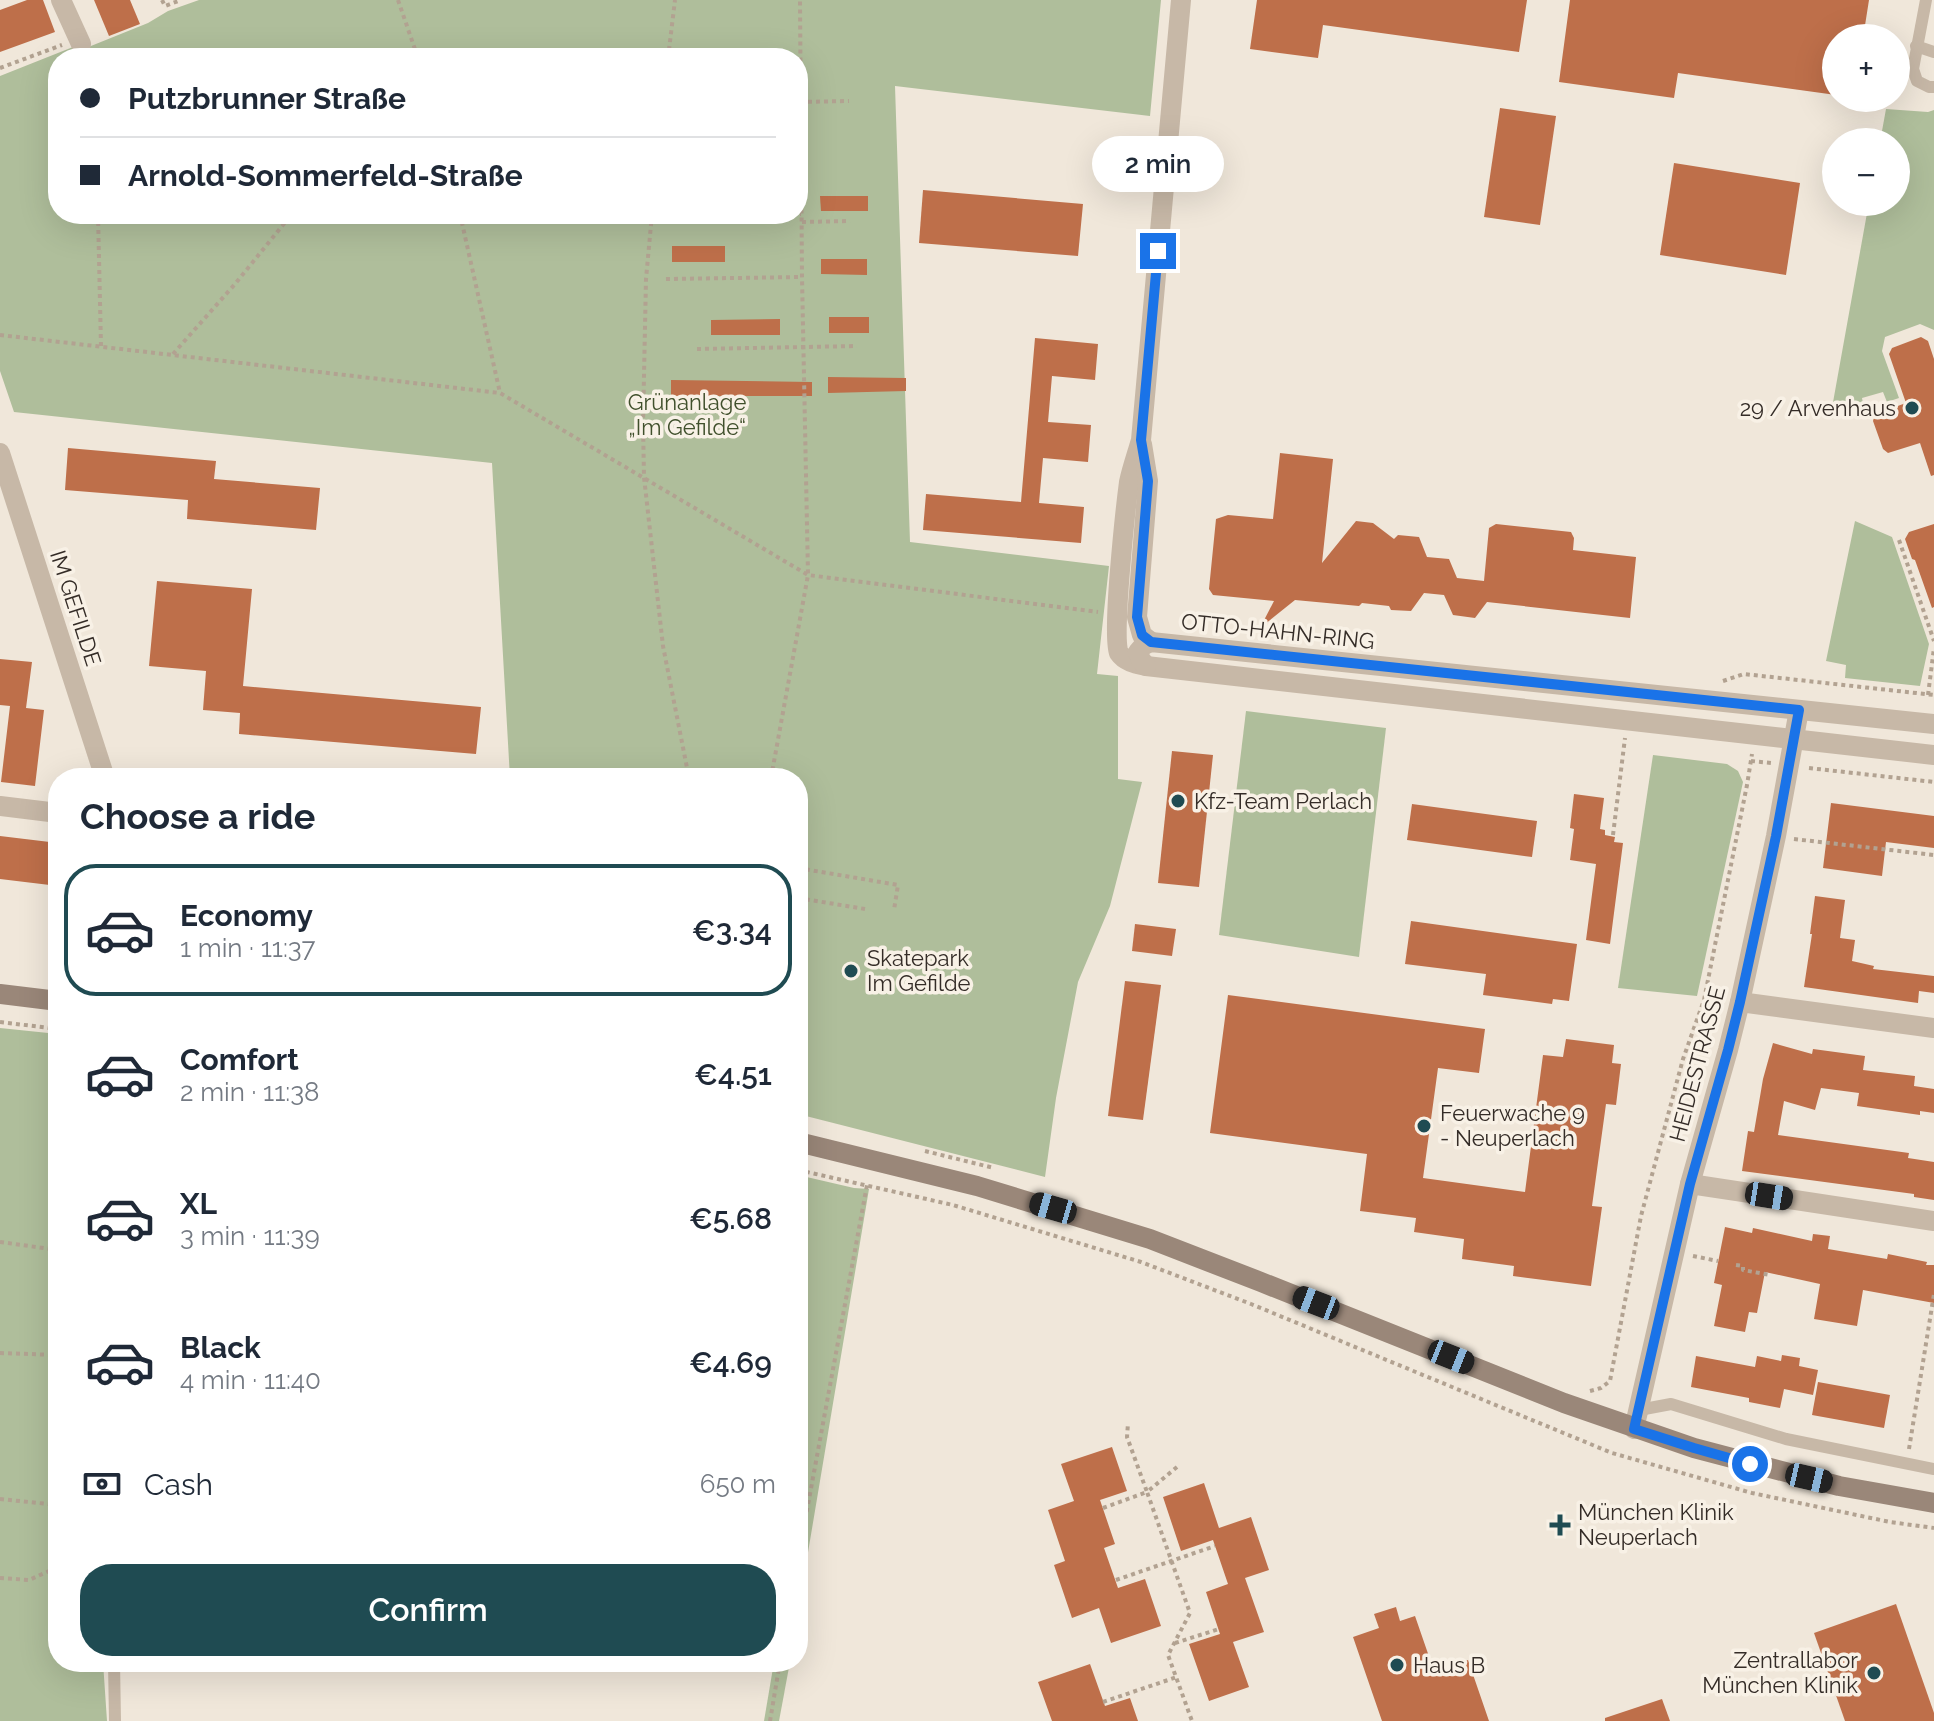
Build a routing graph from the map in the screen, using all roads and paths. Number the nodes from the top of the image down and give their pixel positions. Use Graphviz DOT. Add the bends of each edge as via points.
graph roads {
  1 [pos="61,0"];
  2 [pos="162,0"];
  3 [pos="181,0"];
  4 [pos="398,0"];
  5 [pos="675,0"];
  6 [pos="800,0"];
  7 [pos="1181,0"];
  8 [pos="1926,0"];
  9 [pos="80,42"];
  10 [pos="1916,46"];
  11 [pos="62,48"];
  12 [pos="415,48"];
  13 [pos="669,48"];
  14 [pos="800,48"];
  15 [pos="48,52"];
  16 [pos="1934,52"];
  17 [pos="0,68"];
  18 [pos="1934,87"];
  19 [pos="849,101"];
  20 [pos="808,102"];
  21 [pos="850,221"];
  22 [pos="808,222"];
  23 [pos="98,224"];
  24 [pos="284,224"];
  25 [pos="462,224"];
  26 [pos="651,224"];
  27 [pos="802,224"];
  28 [pos="802,277"];
  29 [pos="666,279"];
  30 [pos="0,335"];
  31 [pos="101,346"];
  32 [pos="857,346"];
  33 [pos="804,347"];
  34 [pos="697,349"];
  35 [pos="173,354"];
  36 [pos="500,393"];
  37 [pos="1141,440"];
  38 [pos="0,453"];
  39 [pos="644,477"];
  40 [pos="6,489"];
  41 [pos="1899,540"];
  42 [pos="808,575"];
  43 [pos="1117,615"];
  44 [pos="1934,641"];
  45 [pos="1151,642"];
  46 [pos="1934,648"];
  47 [pos="1146,666"];
  48 [pos="1719,683"];
  49 [pos="1931,695"];
  50 [pos="1799,710"];
  51 [pos="1627,721"];
  52 [pos="1934,724"];
  53 [pos="1754,735"];
  54 [pos="1795,740"];
  55 [pos="1934,755"];
  56 [pos="1751,761"];
  57 [pos="1790,765"];
  58 [pos="102,768"];
  59 [pos="687,768"];
  60 [pos="773,768"];
  61 [pos="1934,782"];
  62 [pos="0,806"];
  63 [pos="48,812"];
  64 [pos="1613,835"];
  65 [pos="1776,836"];
  66 [pos="1934,855"];
  67 [pos="808,870"];
  68 [pos="808,900"];
  69 [pos="865,909"];
  70 [pos="894,910"];
  71 [pos="0,994"];
  72 [pos="48,1000"];
  73 [pos="1740,1002"];
  74 [pos="0,1022"];
  75 [pos="48,1028"];
  76 [pos="1934,1028"];
  77 [pos="808,1144"];
  78 [pos="808,1172"];
  79 [pos="1690,1184"];
  80 [pos="866,1190"];
  81 [pos="1934,1221"];
  82 [pos="0,1242"];
  83 [pos="48,1249"];
  84 [pos="1674,1253"];
  85 [pos="1718,1261"];
  86 [pos="1736,1265"];
  87 [pos="1770,1275"];
  88 [pos="1934,1294"];
  89 [pos="0,1353"];
  90 [pos="48,1355"];
  91 [pos="1587,1391"];
  92 [pos="1636,1420"];
  93 [pos="1128,1423"];
  94 [pos="1907,1463"];
  95 [pos="1177,1467"];
  96 [pos="1934,1469"];
  97 [pos="1147,1492"];
  98 [pos="0,1499"];
  99 [pos="1934,1503"];
  100 [pos="48,1504"];
  101 [pos="808,1505"];
  102 [pos="1103,1508"];
  103 [pos="1934,1528"];
  104 [pos="1215,1546"];
  105 [pos="1172,1561"];
  106 [pos="48,1571"];
  107 [pos="0,1578"];
  108 [pos="1116,1580"];
  109 [pos="1219,1629"];
  110 [pos="1174,1643"];
  111 [pos="114,1672"];
  112 [pos="778,1672"];
  113 [pos="1177,1677"];
  114 [pos="1103,1702"];
  115 [pos="115,1721"];
  116 [pos="770,1721"];
  117 [pos="1192,1721"];
  1 -- 9 [label="street"];
  2 -- 3 [label="path" via="165,6"];
  4 -- 12 [label="path"];
  5 -- 13 [label="path"];
  6 -- 14 [label="path"];
  7 -- 37 [label="street"];
  8 -- 10 [label="lane"];
  9 -- 11 [label="path"];
  10 -- 16 [label="lane"];
  10 -- 18 [label="lane" via="1917,81"];
  15 -- 17 [label="path"];
  19 -- 20 [label="path"];
  21 -- 22 [label="path"];
  23 -- 31 [label="path"];
  24 -- 35 [label="path"];
  25 -- 36 [label="path"];
  26 -- 39 [label="path"];
  27 -- 28 [label="path"];
  28 -- 29 [label="path"];
  28 -- 33 [label="path"];
  30 -- 31 [label="path"];
  31 -- 35 [label="path"];
  32 -- 33 [label="path"];
  33 -- 34 [label="path"];
  33 -- 42 [label="path"];
  35 -- 36 [label="path"];
  36 -- 39 [label="path"];
  37 -- 43 [label="street" via="1130,479"];
  37 -- 45 [label="street" via="1148,481 1137,617 1142,635"];
  38 -- 40 [label="street, IM GEFILDE"];
  39 -- 42 [label="path"];
  39 -- 59 [label="path" via="663,646"];
  40 -- 58 [label="street, IM GEFILDE"];
  41 -- 44 [label="path"];
  42 -- 43 [label="path"];
  42 -- 60 [label="path"];
  43 -- 47 [label="street" via="1119,653"];
  45 -- 47 [label="street, OTTO-HAHN-RING" via="1138,652"];
  45 -- 50 [label="street, OTTO-HAHN-RING"];
  46 -- 49 [label="path"];
  47 -- 51 [label="street"];
  48 -- 49 [label="path" via="1744,674"];
  50 -- 52 [label="street, OTTO-HAHN-RING"];
  50 -- 54 [label="street, HEIDESTRASSE"];
  51 -- 53 [label="street"];
  51 -- 64 [label="path"];
  53 -- 54 [label="street"];
  53 -- 56 [label="path"];
  54 -- 55 [label="street"];
  54 -- 57 [label="street, HEIDESTRASSE"];
  56 -- 57 [label="path"];
  56 -- 91 [label="path" via="1704,1000 1641,1216 1610,1381"];
  57 -- 61 [label="path"];
  57 -- 65 [label="street, HEIDESTRASSE"];
  62 -- 63 [label="street"];
  65 -- 66 [label="path"];
  65 -- 73 [label="street, HEIDESTRASSE"];
  67 -- 70 [label="path" via="898,885"];
  68 -- 69 [label="path"];
  71 -- 72 [label="main road"];
  73 -- 76 [label="street"];
  73 -- 79 [label="street, HEIDESTRASSE"];
  74 -- 75 [label="path"];
  77 -- 92 [label="main road" via="977,1186 1150,1239 1564,1403"];
  78 -- 103 [label="path" via="953,1205 1141,1262 1612,1453 1752,1493"];
  79 -- 81 [label="street"];
  79 -- 84 [label="street, HEIDESTRASSE"];
  80 -- 101 [label="path"];
  82 -- 83 [label="path"];
  84 -- 85 [label="path"];
  84 -- 92 [label="street, HEIDESTRASSE"];
  86 -- 87 [label="path"];
  88 -- 94 [label="path"];
  89 -- 90 [label="path"];
  92 -- 94 [label="lane" via="1671,1404 1786,1439"];
  92 -- 99 [label="main road" via="1694,1448 1839,1486"];
  93 -- 97 [label="path" via="1127,1437"];
  94 -- 96 [label="lane"];
  95 -- 97 [label="path"];
  97 -- 102 [label="path"];
  97 -- 105 [label="path"];
  98 -- 100 [label="path"];
  104 -- 105 [label="path"];
  105 -- 108 [label="path"];
  105 -- 110 [label="path" via="1190,1613"];
  106 -- 107 [label="path" via="29,1580"];
  109 -- 110 [label="path"];
  110 -- 113 [label="path" via="1168,1655"];
  111 -- 115 [label="lane"];
  112 -- 116 [label="path"];
  113 -- 114 [label="path"];
  113 -- 117 [label="path"];
}
